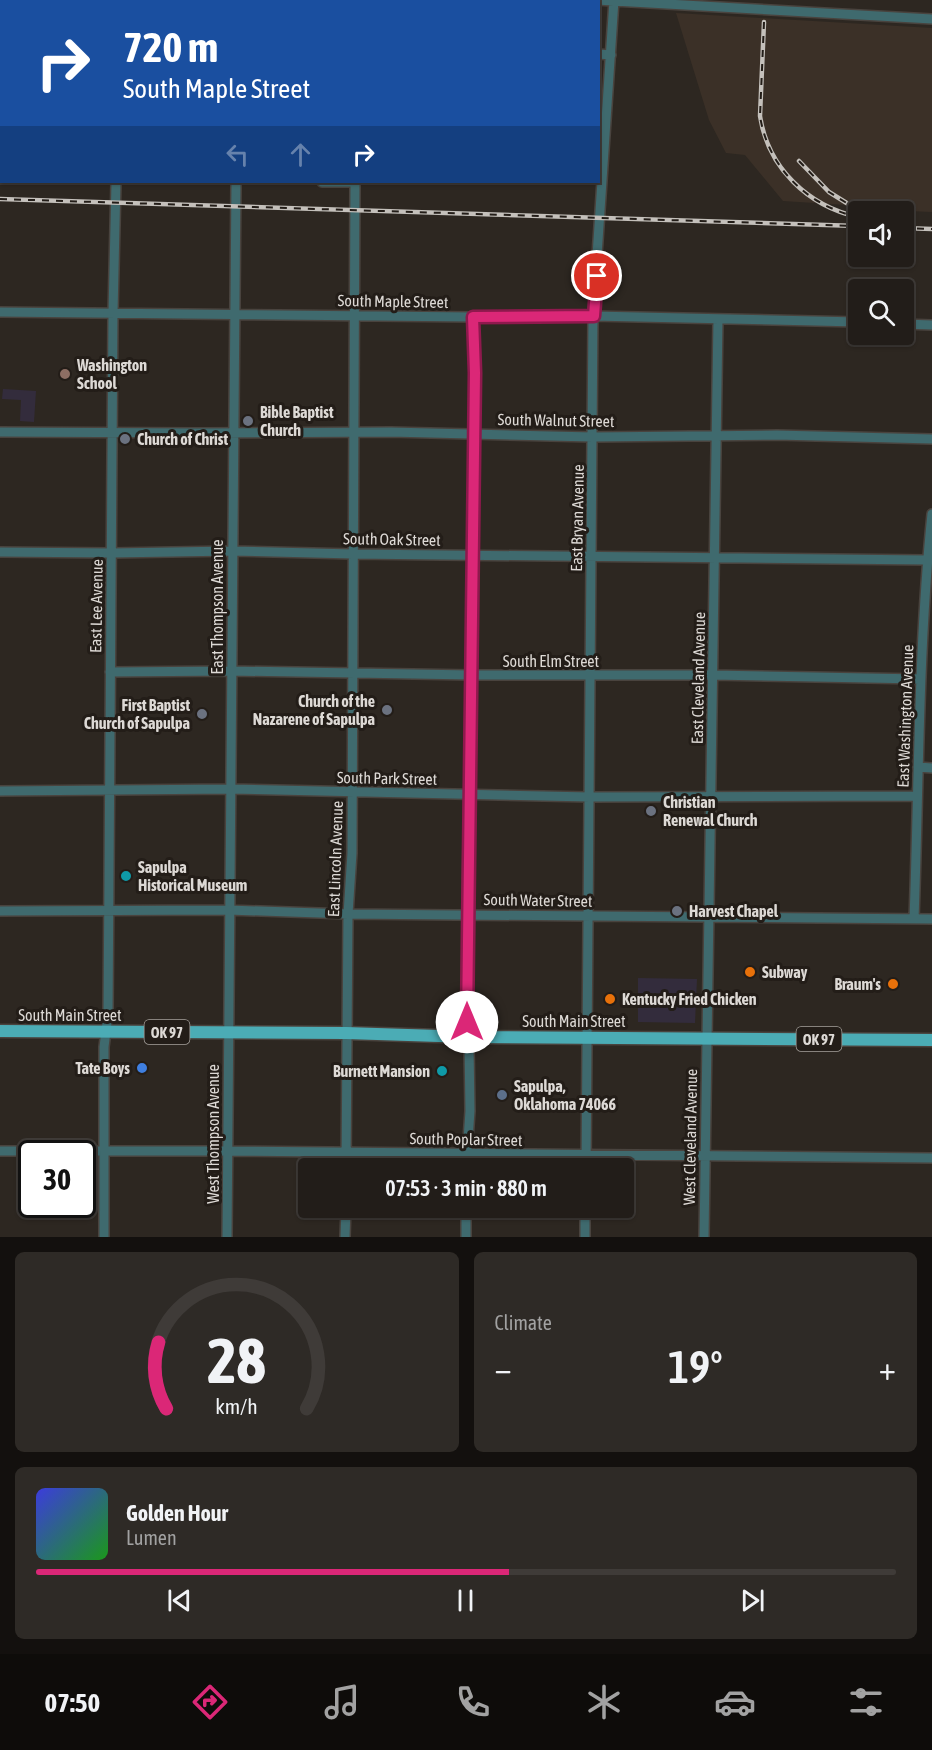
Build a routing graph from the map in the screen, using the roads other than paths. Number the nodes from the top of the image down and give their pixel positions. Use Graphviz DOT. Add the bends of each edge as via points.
graph roads {
  1 [pos="614,1"];
  2 [pos="752,4"];
  3 [pos="932,19"];
  4 [pos="600,54"];
  5 [pos="611,55"];
  6 [pos="116,183"];
  7 [pos="236,183"];
  8 [pos="355,183"];
  9 [pos="0,312"];
  10 [pos="113,313"];
  11 [pos="234,313"];
  12 [pos="354,315"];
  13 [pos="594,316"];
  14 [pos="473,317"];
  15 [pos="718,319"];
  16 [pos="848,322"];
  17 [pos="914,324"];
  18 [pos="932,325"];
  19 [pos="112,431"];
  20 [pos="0,432"];
  21 [pos="353,432"];
  22 [pos="232,433"];
  23 [pos="474,433"];
  24 [pos="715,435"];
  25 [pos="593,436"];
  26 [pos="932,439"];
  27 [pos="932,514"];
  28 [pos="232,551"];
  29 [pos="0,552"];
  30 [pos="112,553"];
  31 [pos="352,554"];
  32 [pos="472,555"];
  33 [pos="592,556"];
  34 [pos="714,556"];
  35 [pos="927,560"];
  36 [pos="232,671"];
  37 [pos="110,672"];
  38 [pos="353,673"];
  39 [pos="471,675"];
  40 [pos="713,675"];
  41 [pos="590,676"];
  42 [pos="920,679"];
  43 [pos="918,767"];
  44 [pos="932,768"];
  45 [pos="231,789"];
  46 [pos="0,791"];
  47 [pos="110,792"];
  48 [pos="352,792"];
  49 [pos="470,794"];
  50 [pos="712,795"];
  51 [pos="917,796"];
  52 [pos="590,797"];
  53 [pos="228,910"];
  54 [pos="0,911"];
  55 [pos="107,911"];
  56 [pos="348,914"];
  57 [pos="467,914"];
  58 [pos="587,916"];
  59 [pos="709,917"];
  60 [pos="914,919"];
  61 [pos="932,919"];
  62 [pos="0,1031"];
  63 [pos="106,1031"];
  64 [pos="228,1032"];
  65 [pos="346,1033"];
  66 [pos="470,1037"];
  67 [pos="586,1037"];
  68 [pos="706,1038"];
  69 [pos="932,1040"];
  70 [pos="0,1151"];
  71 [pos="105,1151"];
  72 [pos="227,1151"];
  73 [pos="346,1153"];
  74 [pos="468,1155"];
  75 [pos="586,1155"];
  76 [pos="705,1156"];
  77 [pos="346,1158"];
  78 [pos="468,1158"];
  79 [pos="932,1158"];
  80 [pos="346,1218"];
  81 [pos="466,1218"];
  82 [pos="585,1218"];
  83 [pos="104,1237"];
  84 [pos="226,1237"];
  85 [pos="345,1237"];
  86 [pos="466,1237"];
  87 [pos="585,1237"];
  88 [pos="704,1237"];
  1 -- 2 [label="street"];
  1 -- 5 [label="street, East Bryan Avenue"];
  2 -- 3 [label="street"];
  4 -- 5 [label="street"];
  5 -- 13 [label="street, East Bryan Avenue"];
  6 -- 10 [label="street, East Lee Avenue"];
  7 -- 11 [label="street, East Thompson Avenue"];
  8 -- 12 [label="street, East Lincoln Avenue"];
  9 -- 10 [label="street, South Maple Street"];
  10 -- 11 [label="street, South Maple Street"];
  10 -- 19 [label="street, East Lee Avenue"];
  11 -- 12 [label="street, South Maple Street"];
  11 -- 22 [label="street, East Thompson Avenue"];
  12 -- 14 [label="street, South Maple Street"];
  12 -- 21 [label="street, East Lincoln Avenue"];
  13 -- 14 [label="street, South Maple Street"];
  13 -- 15 [label="street, South Maple Street"];
  13 -- 25 [label="street, East Bryan Avenue"];
  14 -- 23 [label="street"];
  15 -- 16 [label="street, South Maple Street"];
  15 -- 24 [label="street, East Cleveland Avenue"];
  17 -- 18 [label="street"];
  19 -- 20 [label="street, South Walnut Street"];
  19 -- 22 [label="street, South Walnut Street"];
  19 -- 30 [label="street, East Lee Avenue"];
  21 -- 22 [label="street, South Walnut Street"];
  21 -- 23 [label="street, South Walnut Street"];
  21 -- 31 [label="street, East Lincoln Avenue"];
  22 -- 28 [label="street, East Thompson Avenue"];
  23 -- 25 [label="street, South Walnut Street"];
  23 -- 32 [label="street"];
  24 -- 25 [label="street, South Walnut Street"];
  24 -- 26 [label="street, South Walnut Street"];
  24 -- 34 [label="street, East Cleveland Avenue"];
  25 -- 33 [label="street, East Bryan Avenue"];
  27 -- 35 [label="street, East Washington Avenue"];
  28 -- 30 [label="street, South Oak Street"];
  28 -- 31 [label="street, South Oak Street"];
  28 -- 36 [label="street, East Thompson Avenue"];
  29 -- 30 [label="street, South Oak Street"];
  30 -- 37 [label="street, East Lee Avenue"];
  31 -- 32 [label="street, South Oak Street"];
  31 -- 38 [label="street, East Lincoln Avenue"];
  32 -- 33 [label="street, South Oak Street"];
  32 -- 39 [label="street"];
  33 -- 34 [label="street, South Oak Street"];
  33 -- 41 [label="street, East Bryan Avenue"];
  34 -- 35 [label="street, South Oak Street"];
  34 -- 40 [label="street, East Cleveland Avenue"];
  35 -- 42 [label="street, East Washington Avenue"];
  36 -- 37 [label="street, South Elm Street"];
  36 -- 38 [label="street, South Elm Street"];
  36 -- 45 [label="street, East Thompson Avenue"];
  37 -- 47 [label="street, East Lee Avenue"];
  38 -- 39 [label="street, South Elm Street"];
  38 -- 48 [label="street, East Lincoln Avenue"];
  39 -- 41 [label="street, South Elm Street"];
  39 -- 49 [label="street"];
  40 -- 41 [label="street, South Elm Street"];
  40 -- 42 [label="street, South Elm Street"];
  40 -- 50 [label="street, East Cleveland Avenue"];
  41 -- 52 [label="street, East Bryan Avenue"];
  42 -- 43 [label="street, East Washington Avenue"];
  43 -- 44 [label="street"];
  43 -- 51 [label="street, East Washington Avenue"];
  45 -- 47 [label="street, South Park Street"];
  45 -- 48 [label="street, South Park Street"];
  45 -- 53 [label="street, East Thompson Avenue"];
  46 -- 47 [label="street, South Park Street"];
  47 -- 55 [label="street, East Lee Avenue"];
  48 -- 49 [label="street, South Park Street"];
  48 -- 56 [label="street, East Lincoln Avenue"];
  49 -- 52 [label="street, South Park Street"];
  49 -- 57 [label="street"];
  50 -- 51 [label="street, South Park Street"];
  50 -- 52 [label="street, South Park Street"];
  50 -- 59 [label="street, East Cleveland Avenue"];
  51 -- 60 [label="street, East Washington Avenue"];
  52 -- 58 [label="street, East Bryan Avenue"];
  53 -- 55 [label="street, South Water Street"];
  53 -- 56 [label="street, South Water Street"];
  53 -- 64 [label="street, East Thompson Avenue"];
  54 -- 55 [label="street, South Water Street"];
  55 -- 63 [label="street, East Lee Avenue"];
  56 -- 57 [label="street, South Water Street"];
  56 -- 65 [label="street, East Lincoln Avenue"];
  57 -- 58 [label="street, South Water Street"];
  57 -- 66 [label="street"];
  58 -- 59 [label="street, South Water Street"];
  58 -- 67 [label="street, East Bryan Avenue"];
  59 -- 60 [label="street, South Water Street"];
  59 -- 68 [label="street, East Cleveland Avenue"];
  60 -- 61 [label="street, South Water Street"];
  62 -- 63 [label="main road, South Main Street / OK 97"];
  63 -- 64 [label="main road, South Main Street / OK 97"];
  63 -- 71 [label="street, East Lee Avenue"];
  64 -- 65 [label="main road, South Main Street / OK 97"];
  64 -- 72 [label="street, West Thompson Avenue"];
  65 -- 66 [label="main road, South Main Street / OK 97"];
  65 -- 73 [label="street, East Lincoln Avenue"];
  66 -- 67 [label="main road, South Main Street / OK 97"];
  66 -- 74 [label="street"];
  67 -- 68 [label="main road, South Main Street / OK 97"];
  67 -- 75 [label="street, East Bryan Avenue"];
  68 -- 69 [label="main road, South Main Street / OK 97"];
  68 -- 76 [label="street, West Cleveland Avenue"];
  70 -- 71 [label="street, South Poplar Street"];
  71 -- 72 [label="street, South Poplar Street"];
  71 -- 83 [label="street, East Lee Avenue"];
  72 -- 73 [label="street, South Poplar Street"];
  72 -- 84 [label="street, West Thompson Avenue"];
  73 -- 74 [label="street, South Poplar Street"];
  73 -- 77 [label="street, East Lincoln Avenue"];
  74 -- 75 [label="street, South Poplar Street"];
  74 -- 78 [label="street"];
  75 -- 76 [label="street, South Poplar Street"];
  76 -- 79 [label="street, South Poplar Street"];
  76 -- 88 [label="street, West Cleveland Avenue"];
  80 -- 85 [label="street"];
  81 -- 86 [label="street"];
  82 -- 87 [label="street"];
}
